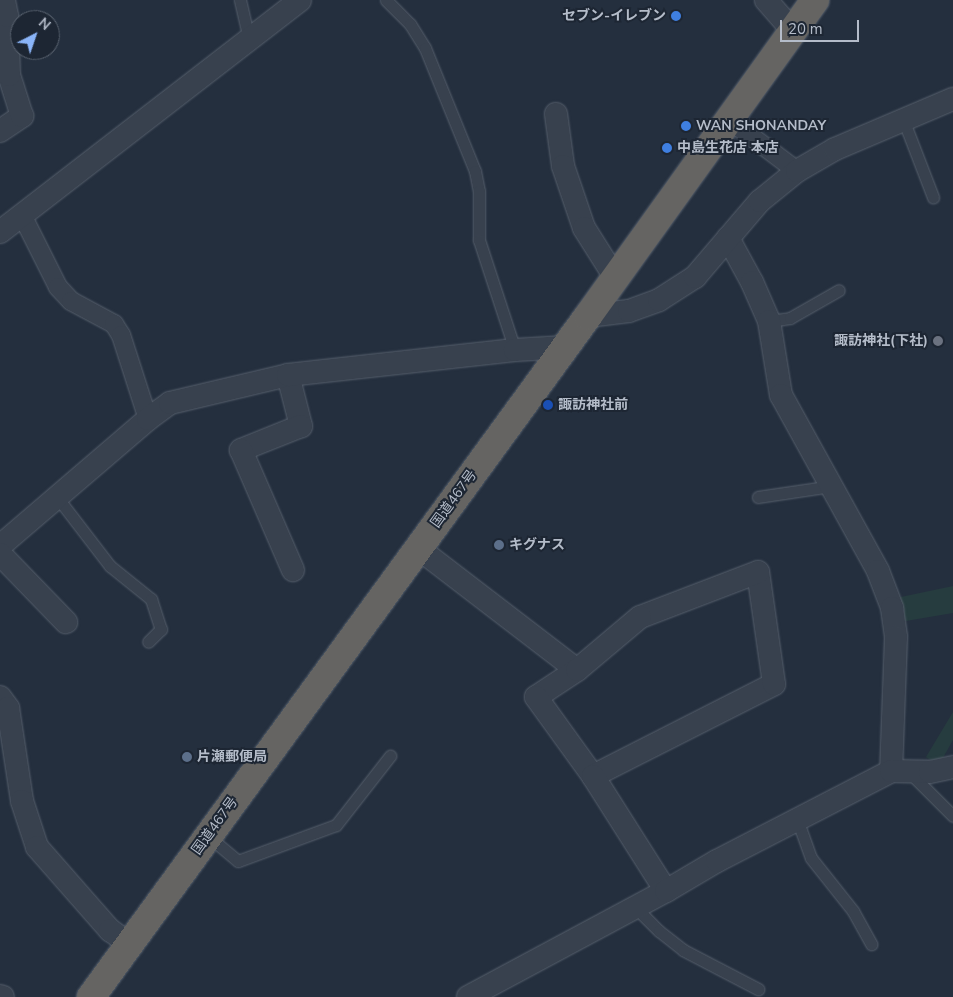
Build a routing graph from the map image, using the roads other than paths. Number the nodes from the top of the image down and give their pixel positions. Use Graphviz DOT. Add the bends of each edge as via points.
graph roads {
  1 [pos="4,0"];
  2 [pos="240,0"];
  3 [pos="300,0"];
  4 [pos="386,0"];
  5 [pos="766,0"];
  6 [pos="815,0"];
  7 [pos="793,31"];
  8 [pos="249,39"];
  9 [pos="953,100"];
  10 [pos="556,114"];
  11 [pos="728,119"];
  12 [pos="903,120"];
  13 [pos="0,131"];
  14 [pos="798,171"];
  15 [pos="933,197"];
  16 [pos="8,220"];
  17 [pos="728,238"];
  18 [pos="616,277"];
  19 [pos="839,290"];
  20 [pos="588,316"];
  21 [pos="769,321"];
  22 [pos="565,347"];
  23 [pos="516,350"];
  24 [pos="288,375"];
  25 [pos="148,419"];
  26 [pos="832,486"];
  27 [pos="57,497"];
  28 [pos="758,497"];
  29 [pos="0,546"];
  30 [pos="418,548"];
  31 [pos="0,554"];
  32 [pos="293,570"];
  33 [pos="66,622"];
  34 [pos="148,642"];
  35 [pos="577,670"];
  36 [pos="0,697"];
  37 [pos="390,756"];
  38 [pos="953,767"];
  39 [pos="901,772"];
  40 [pos="593,776"];
  41 [pos="953,816"];
  42 [pos="797,819"];
  43 [pos="208,836"];
  44 [pos="666,891"];
  45 [pos="635,907"];
  46 [pos="129,944"];
  47 [pos="871,944"];
  48 [pos="758,989"];
  49 [pos="91,997"];
  50 [pos="468,997"];
  1 -- 13 [label="street" via="9,75 22,116"];
  2 -- 8 [label="lane"];
  3 -- 8 [label="street"];
  4 -- 23 [label="lane" via="410,24 425,48 474,171 479,191 479,240"];
  5 -- 7 [label="street"];
  6 -- 7 [label="highway, 国道467号"];
  7 -- 11 [label="highway, 国道467号"];
  8 -- 16 [label="street"];
  9 -- 12 [label="street"];
  10 -- 18 [label="street" via="563,166 584,228"];
  11 -- 14 [label="street"];
  11 -- 18 [label="highway, 国道467号"];
  12 -- 14 [label="street" via="835,149"];
  12 -- 15 [label="lane"];
  14 -- 17 [label="street" via="760,202"];
  16 -- 25 [label="street" via="71,301 114,324 121,335"];
  17 -- 20 [label="street" via="695,277 659,300 629,312"];
  17 -- 21 [label="street"];
  18 -- 20 [label="highway, 国道467号"];
  19 -- 21 [label="lane" via="790,318"];
  20 -- 22 [label="highway, 国道467号"];
  21 -- 26 [label="street" via="781,395"];
  22 -- 23 [label="street"];
  22 -- 30 [label="highway, 国道467号"];
  23 -- 24 [label="street"];
  24 -- 25 [label="street" via="170,403"];
  24 -- 32 [label="street" via="300,426 241,450"];
  25 -- 27 [label="street"];
  26 -- 28 [label="lane"];
  26 -- 39 [label="street" via="878,571 892,608"];
  27 -- 29 [label="street"];
  27 -- 34 [label="lane" via="110,566 151,600 160,629"];
  30 -- 35 [label="street"];
  30 -- 43 [label="highway, 国道467号"];
  31 -- 33 [label="street"];
  35 -- 40 [label="street" via="536,697"];
  35 -- 40 [label="street" via="640,617 758,572 774,684"];
  36 -- 46 [label="street" via="8,708 22,801 36,847 110,930"];
  37 -- 43 [label="lane" via="336,825 238,861"];
  38 -- 39 [label="street" via="930,772"];
  39 -- 41 [label="lane"];
  39 -- 42 [label="street"];
  40 -- 44 [label="street"];
  42 -- 44 [label="street"];
  42 -- 47 [label="lane" via="811,858 853,911"];
  43 -- 46 [label="highway, 国道467号"];
  44 -- 45 [label="street"];
  45 -- 48 [label="lane" via="683,950"];
  45 -- 50 [label="street"];
  46 -- 49 [label="highway, 国道467号"];
}
